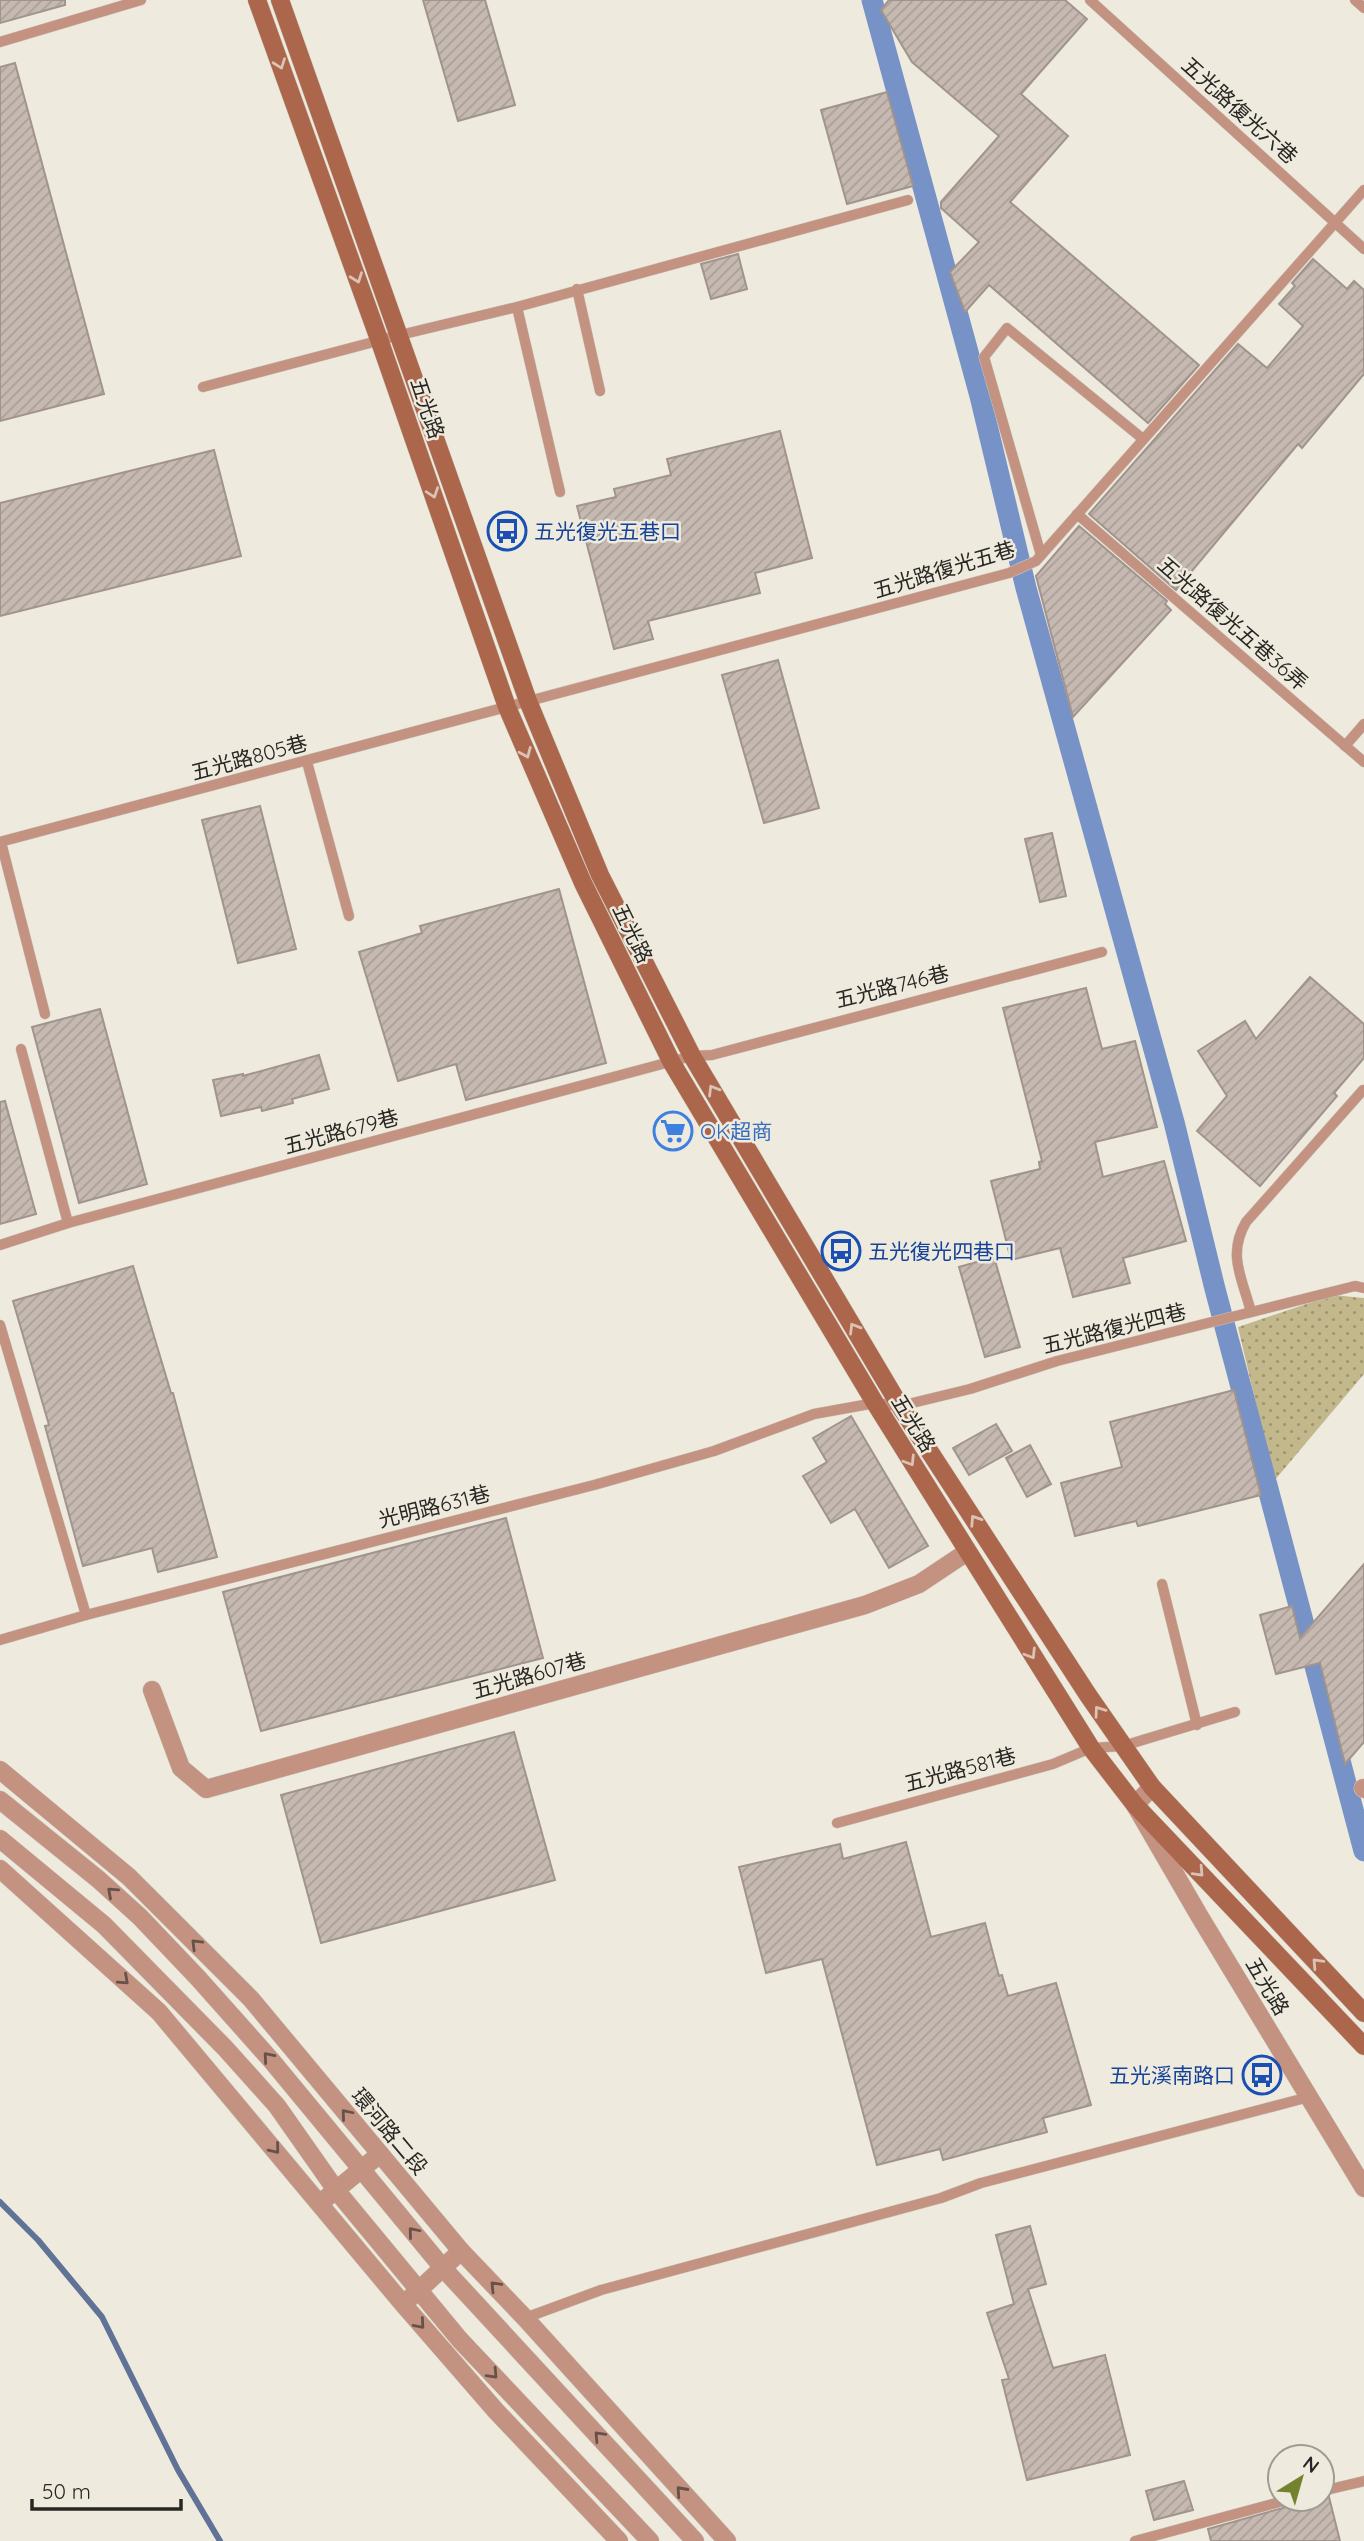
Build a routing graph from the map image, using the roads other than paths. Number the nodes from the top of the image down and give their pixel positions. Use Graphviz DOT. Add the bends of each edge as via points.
graph roads {
  1 [pos="141,0"];
  2 [pos="257,0"];
  3 [pos="280,0"];
  4 [pos="1090,0"];
  5 [pos="1355,0"];
  6 [pos="1364,8"];
  7 [pos="0,42"];
  8 [pos="1364,190"];
  9 [pos="908,200"];
  10 [pos="1335,223"];
  11 [pos="1364,248"];
  12 [pos="577,289"];
  13 [pos="517,307"];
  14 [pos="400,335"];
  15 [pos="380,342"];
  16 [pos="204,387"];
  17 [pos="600,391"];
  18 [pos="1143,439"];
  19 [pos="559,492"];
  20 [pos="1077,514"];
  21 [pos="1038,558"];
  22 [pos="528,701"];
  23 [pos="507,707"];
  24 [pos="1364,724"];
  25 [pos="1345,746"];
  26 [pos="307,762"];
  27 [pos="1364,762"];
  28 [pos="0,842"];
  29 [pos="349,916"];
  30 [pos="1102,952"];
  31 [pos="45,1014"];
  32 [pos="21,1049"];
  33 [pos="692,1056"];
  34 [pos="672,1063"];
  35 [pos="1363,1090"];
  36 [pos="68,1223"];
  37 [pos="0,1245"];
  38 [pos="1364,1288"];
  39 [pos="1251,1312"];
  40 [pos="0,1325"];
  41 [pos="874,1403"];
  42 [pos="901,1406"];
  43 [pos="967,1552"];
  44 [pos="1162,1584"];
  45 [pos="86,1615"];
  46 [pos="0,1640"];
  47 [pos="152,1690"];
  48 [pos="1235,1712"];
  49 [pos="1197,1725"];
  50 [pos="1124,1746"];
  51 [pos="1091,1748"];
  52 [pos="0,1770"];
  53 [pos="1152,1787"];
  54 [pos="0,1800"];
  55 [pos="1135,1805"];
  56 [pos="837,1823"];
  57 [pos="0,1839"];
  58 [pos="0,1869"];
  59 [pos="1364,2013"];
  60 [pos="1364,2046"];
  61 [pos="1309,2097"];
  62 [pos="380,2154"];
  63 [pos="361,2170"];
  64 [pos="1364,2189"];
  65 [pos="336,2190"];
  66 [pos="319,2204"];
  67 [pos="461,2251"];
  68 [pos="443,2269"];
  69 [pos="419,2290"];
  70 [pos="403,2304"];
  71 [pos="525,2318"];
  72 [pos="1364,2481"];
  73 [pos="1336,2488"];
  74 [pos="1266,2506"];
  75 [pos="619,2541"];
  76 [pos="650,2541"];
  77 [pos="695,2541"];
  78 [pos="727,2541"];
  79 [pos="1135,2541"];
  1 -- 7 [label="lane"];
  2 -- 15 [label="main road, 五光路, one-way"];
  3 -- 14 [label="main road, 五光路"];
  4 -- 10 [label="lane, 五光路復光六巷"];
  5 -- 6 [label="lane"];
  8 -- 10 [label="lane, 五光路復光五巷"];
  9 -- 12 [label="lane"];
  10 -- 11 [label="lane, 五光路復光六巷"];
  10 -- 18 [label="lane, 五光路復光五巷"];
  12 -- 13 [label="lane"];
  12 -- 17 [label="lane"];
  13 -- 14 [label="lane"];
  13 -- 19 [label="lane"];
  14 -- 15 [label="lane"];
  14 -- 22 [label="main road, 五光路"];
  15 -- 16 [label="lane"];
  15 -- 23 [label="main road, 五光路, one-way"];
  18 -- 20 [label="lane, 五光路復光五巷"];
  18 -- 21 [label="lane" via="1007,328 985,357"];
  20 -- 21 [label="lane, 五光路復光五巷"];
  20 -- 25 [label="lane, 五光路復光五巷36弄"];
  21 -- 22 [label="lane, 五光路復光五巷" via="1009,573"];
  22 -- 23 [label="lane, 五光路復光五巷"];
  22 -- 33 [label="main road, 五光路" via="600,875"];
  23 -- 26 [label="lane, 五光路805巷"];
  23 -- 34 [label="main road, 五光路, one-way" via="583,883"];
  24 -- 25 [label="lane"];
  25 -- 27 [label="lane, 五光路復光五巷36弄"];
  26 -- 28 [label="lane, 五光路805巷"];
  26 -- 29 [label="lane"];
  28 -- 31 [label="lane"];
  30 -- 33 [label="lane, 五光路746巷" via="712,1055"];
  32 -- 36 [label="lane"];
  33 -- 34 [label="lane, 五光路679巷"];
  42 -- 33 [label="main road, 五光路, one-way"];
  34 -- 36 [label="lane, 五光路679巷"];
  34 -- 41 [label="main road, 五光路"];
  35 -- 39 [label="lane" via="1246,1222 1235,1252"];
  36 -- 37 [label="lane, 五光路679巷"];
  38 -- 39 [label="lane, 五光路復光四巷" via="1355,1286"];
  39 -- 42 [label="lane, 五光路復光四巷"];
  40 -- 45 [label="lane"];
  41 -- 42 [label="lane, 五光路復光四巷"];
  41 -- 43 [label="main road, 五光路, one-way"];
  41 -- 45 [label="lane, 光明路631巷" via="814,1415 714,1451 594,1485"];
  50 -- 42 [label="main road, 五光路, one-way"];
  43 -- 47 [label="street, 五光路607巷" via="919,1584 865,1605 206,1789 181,1768"];
  43 -- 51 [label="main road, 五光路, one-way"];
  44 -- 49 [label="lane"];
  45 -- 46 [label="lane, 光明路631巷"];
  48 -- 49 [label="lane, 五光路581巷"];
  49 -- 50 [label="lane, 五光路581巷"];
  50 -- 51 [label="lane, 五光路581巷"];
  50 -- 53 [label="main road, 五光路"];
  51 -- 55 [label="main road, 五光路"];
  51 -- 56 [label="lane, 五光路581巷" via="1054,1764"];
  62 -- 52 [label="street, 環河路二段, one-way" via="251,1999 129,1877"];
  53 -- 55 [label="street"];
  59 -- 53 [label="main road, 五光路, one-way"];
  63 -- 54 [label="street, one-way" via="271,2060 140,1917"];
  55 -- 60 [label="main road, 五光路, one-way"];
  55 -- 61 [label="street, 五光路"];
  57 -- 65 [label="street" via="104,1925 225,2048 277,2106"];
  58 -- 66 [label="street, one-way" via="159,2011"];
  61 -- 64 [label="street, 五光路"];
  61 -- 71 [label="lane" via="601,2290"];
  62 -- 63 [label="street"];
  62 -- 67 [label="street, 環河路二段"];
  63 -- 65 [label="street"];
  68 -- 63 [label="street, one-way"];
  65 -- 66 [label="street"];
  65 -- 69 [label="street"];
  66 -- 70 [label="street"];
  67 -- 68 [label="street"];
  71 -- 67 [label="street, 環河路二段, one-way"];
  68 -- 69 [label="street"];
  77 -- 68 [label="street, one-way"];
  69 -- 70 [label="street"];
  69 -- 76 [label="street, one-way" via="460,2340"];
  70 -- 75 [label="street, one-way"];
  78 -- 71 [label="street, 環河路二段, one-way"];
  72 -- 73 [label="lane"];
  74 -- 79 [label="lane"];
}
